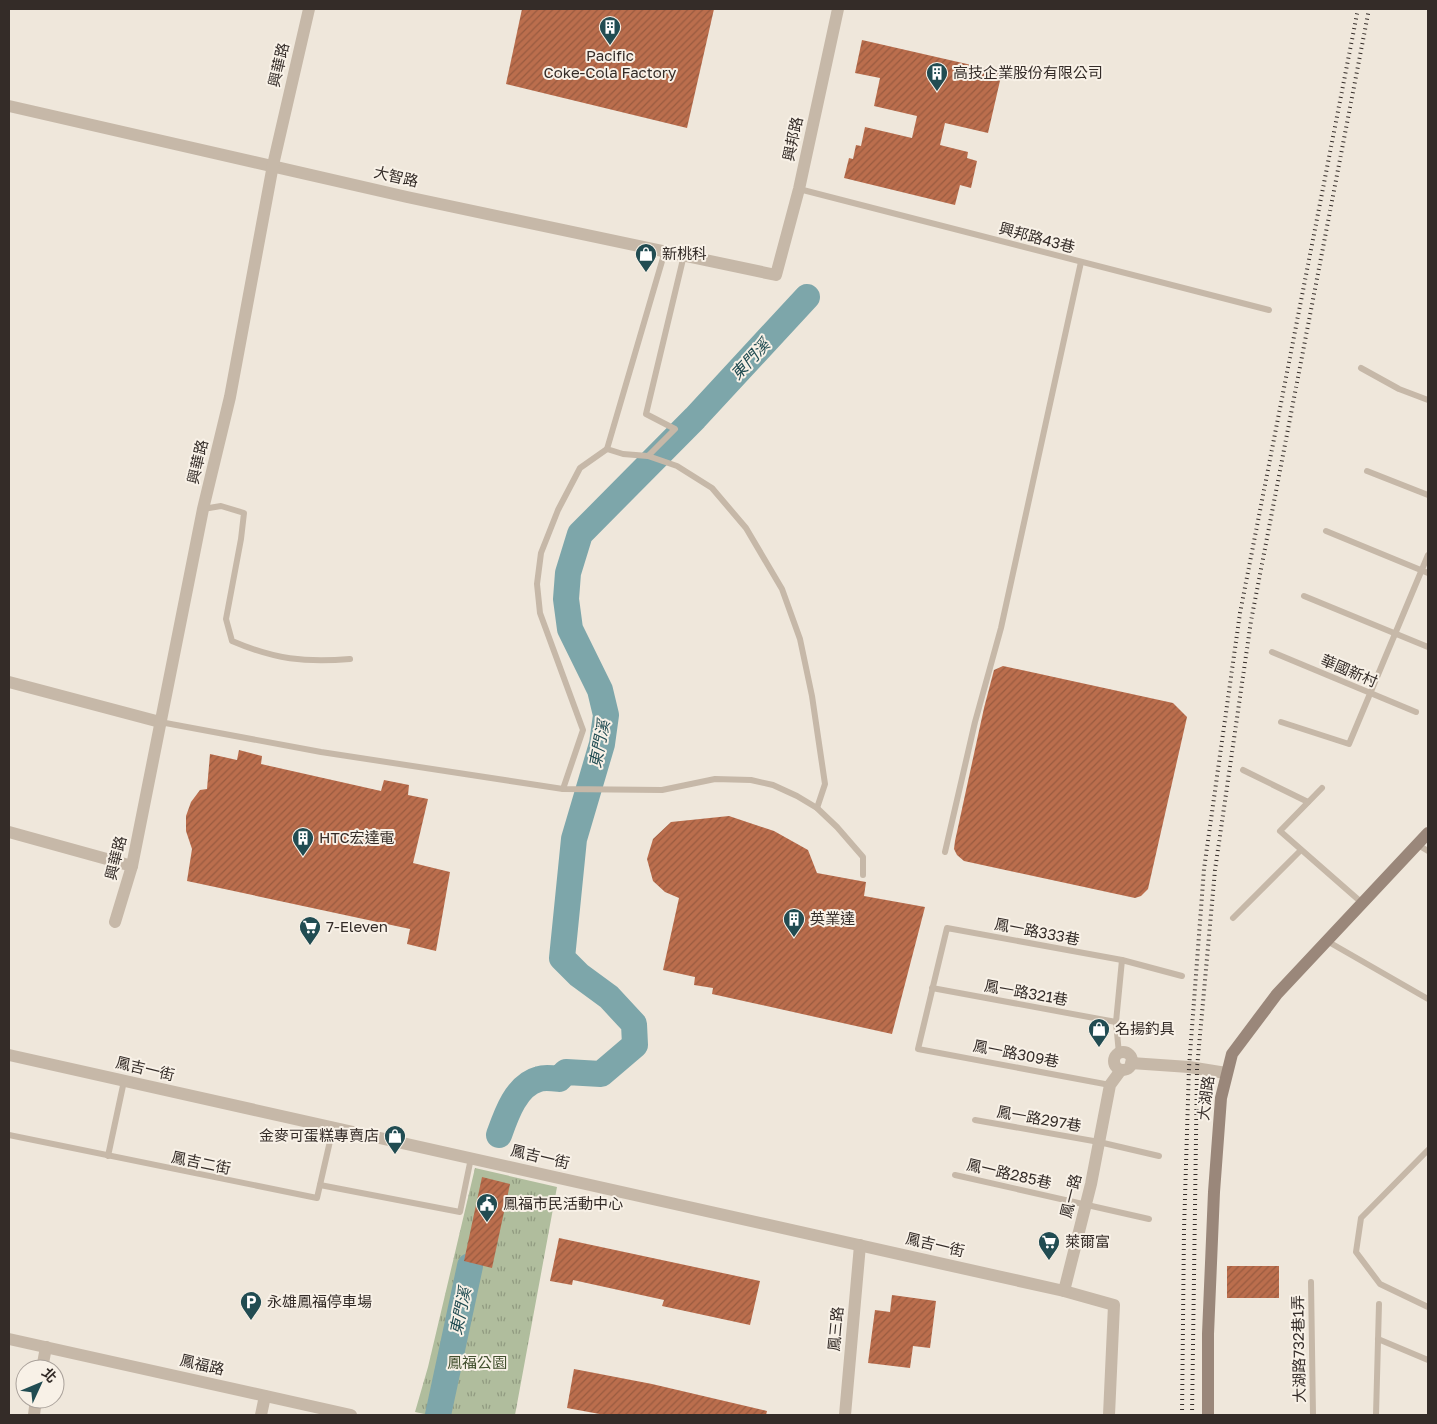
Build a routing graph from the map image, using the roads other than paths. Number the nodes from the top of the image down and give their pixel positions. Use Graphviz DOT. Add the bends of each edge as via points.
graph roads {
  1 [pos="309,9"];
  2 [pos="838,9"];
  3 [pos="9,106"];
  4 [pos="273,165"];
  5 [pos="799,189"];
  6 [pos="665,251"];
  7 [pos="684,255"];
  8 [pos="1081,262"];
  9 [pos="776,275"];
  10 [pos="1269,310"];
  11 [pos="1361,368"];
  12 [pos="1428,400"];
  13 [pos="607,449"];
  14 [pos="649,456"];
  15 [pos="1367,471"];
  16 [pos="1428,495"];
  17 [pos="203,509"];
  18 [pos="1326,531"];
  19 [pos="1428,555"];
  20 [pos="1425,572"];
  21 [pos="1304,596"];
  22 [pos="1397,633"];
  23 [pos="1428,647"];
  24 [pos="1272,652"];
  25 [pos="350,659"];
  26 [pos="9,682"];
  27 [pos="1370,693"];
  28 [pos="1416,712"];
  29 [pos="160,722"];
  30 [pos="1280,722"];
  31 [pos="1243,770"];
  32 [pos="1322,788"];
  33 [pos="563,789"];
  34 [pos="1308,802"];
  35 [pos="817,808"];
  36 [pos="9,832"];
  37 [pos="1428,833"];
  38 [pos="1300,850"];
  39 [pos="1419,850"];
  40 [pos="945,852"];
  41 [pos="132,866"];
  42 [pos="863,874"];
  43 [pos="1361,902"];
  44 [pos="1233,918"];
  45 [pos="115,922"];
  46 [pos="1327,940"];
  47 [pos="1122,960"];
  48 [pos="1182,976"];
  49 [pos="932,988"];
  50 [pos="1428,999"];
  51 [pos="1116,1022"];
  52 [pos="1119,1054"];
  53 [pos="9,1055"];
  54 [pos="1126,1066"];
  55 [pos="1226,1073"];
  56 [pos="124,1081"];
  57 [pos="1110,1084"];
  58 [pos="975,1120"];
  59 [pos="333,1128"];
  60 [pos="9,1134"];
  61 [pos="1099,1142"];
  62 [pos="1428,1150"];
  63 [pos="108,1156"];
  64 [pos="1159,1156"];
  65 [pos="474,1159"];
  66 [pos="955,1175"];
  67 [pos="320,1184"];
  68 [pos="1086,1204"];
  69 [pos="1149,1219"];
  70 [pos="860,1245"];
  71 [pos="1311,1282"];
  72 [pos="1064,1291"];
  73 [pos="1379,1304"];
  74 [pos="1428,1307"];
  75 [pos="9,1338"];
  76 [pos="1378,1339"];
  77 [pos="46,1347"];
  78 [pos="44,1359"];
  79 [pos="1428,1360"];
  80 [pos="265,1396"];
  81 [pos="261,1415"];
  82 [pos="351,1415"];
  83 [pos="845,1415"];
  84 [pos="1109,1415"];
  85 [pos="1208,1415"];
  86 [pos="1313,1415"];
  87 [pos="1376,1415"];
  1 -- 4 [label="street, 興華路"];
  2 -- 5 [label="street, 興邦路"];
  3 -- 4 [label="street, 大智路"];
  4 -- 6 [label="street, 大智路"];
  4 -- 17 [label="street, 興華路" via="230,397"];
  5 -- 8 [label="lane, 興邦路43巷"];
  5 -- 9 [label="street, 興邦路"];
  6 -- 7 [label="street, 大智路"];
  6 -- 13 [label="lane"];
  7 -- 9 [label="street, 大智路"];
  7 -- 14 [label="lane" via="646,414 675,429"];
  8 -- 10 [label="lane, 興邦路43巷"];
  8 -- 40 [label="lane" via="1001,628"];
  11 -- 12 [label="lane" via="1398,389"];
  13 -- 14 [label="lane"];
  13 -- 33 [label="lane" via="580,468 541,553 537,584 540,613 584,730"];
  14 -- 35 [label="lane" via="677,466 712,488 746,528 782,589 800,638 812,696 825,784"];
  15 -- 16 [label="lane"];
  17 -- 25 [label="lane" via="221,506 244,513 226,619 232,641 255,651 292,660"];
  17 -- 29 [label="street, 興華路"];
  18 -- 20 [label="lane"];
  19 -- 20 [label="lane"];
  20 -- 22 [label="lane"];
  21 -- 22 [label="lane"];
  22 -- 23 [label="lane"];
  22 -- 27 [label="lane"];
  24 -- 27 [label="lane, 華國新村"];
  26 -- 29 [label="street"];
  27 -- 28 [label="lane, 華國新村"];
  27 -- 30 [label="lane" via="1348,744"];
  29 -- 33 [label="lane" via="321,752"];
  29 -- 41 [label="street, 興華路"];
  31 -- 34 [label="lane"];
  32 -- 34 [label="lane"];
  33 -- 35 [label="lane" via="662,790 715,779 751,780 773,785"];
  34 -- 38 [label="lane" via="1280,831"];
  35 -- 42 [label="lane" via="863,857"];
  36 -- 41 [label="street"];
  37 -- 39 [label="street, 大湖路"];
  38 -- 43 [label="lane"];
  38 -- 44 [label="lane"];
  39 -- 43 [label="street, 大湖路"];
  41 -- 45 [label="street, 興華路"];
  43 -- 46 [label="street, 大湖路"];
  46 -- 50 [label="lane"];
  46 -- 55 [label="street, 大湖路" via="1277,994 1232,1054"];
  47 -- 48 [label="lane"];
  47 -- 49 [label="lane, 鳳一路333巷" via="946,928"];
  47 -- 51 [label="lane"];
  49 -- 51 [label="lane, 鳳一路321巷"];
  49 -- 57 [label="lane, 鳳一路309巷" via="918,1049"];
  51 -- 52 [label="lane"];
  52 -- 54 [label="street" via="1114,1063"];
  53 -- 56 [label="street, 鳳吉一街"];
  54 -- 55 [label="street" via="1190,1067"];
  54 -- 57 [label="street, 鳳一路"];
  55 -- 85 [label="street, 大湖路" via="1221,1098 1214,1201"];
  56 -- 59 [label="street, 鳳吉一街"];
  56 -- 63 [label="lane"];
  57 -- 61 [label="street, 鳳一路"];
  58 -- 61 [label="lane, 鳳一路297巷"];
  59 -- 65 [label="street, 鳳吉一街"];
  59 -- 67 [label="lane"];
  60 -- 63 [label="lane, 鳳吉二街"];
  61 -- 64 [label="lane, 鳳一路297巷"];
  61 -- 68 [label="street, 鳳一路"];
  62 -- 74 [label="lane" via="1361,1218 1356,1252 1380,1284"];
  63 -- 67 [label="lane, 鳳吉二街" via="317,1198"];
  65 -- 67 [label="lane" via="460,1212"];
  65 -- 70 [label="street, 鳳吉一街"];
  66 -- 68 [label="lane, 鳳一路285巷"];
  68 -- 69 [label="lane, 鳳一路285巷"];
  68 -- 72 [label="street, 鳳一路"];
  70 -- 72 [label="street, 鳳吉一街"];
  70 -- 83 [label="street, 鳳三路"];
  71 -- 86 [label="lane, 大湖路732巷1弄"];
  72 -- 84 [label="street" via="1114,1305"];
  73 -- 76 [label="lane"];
  75 -- 77 [label="street, 鳳福路"];
  76 -- 79 [label="lane"];
  76 -- 87 [label="lane"];
  77 -- 78 [label="street"];
  77 -- 80 [label="street, 鳳福路"];
  80 -- 81 [label="street"];
  80 -- 82 [label="street, 鳳福路"];
}
